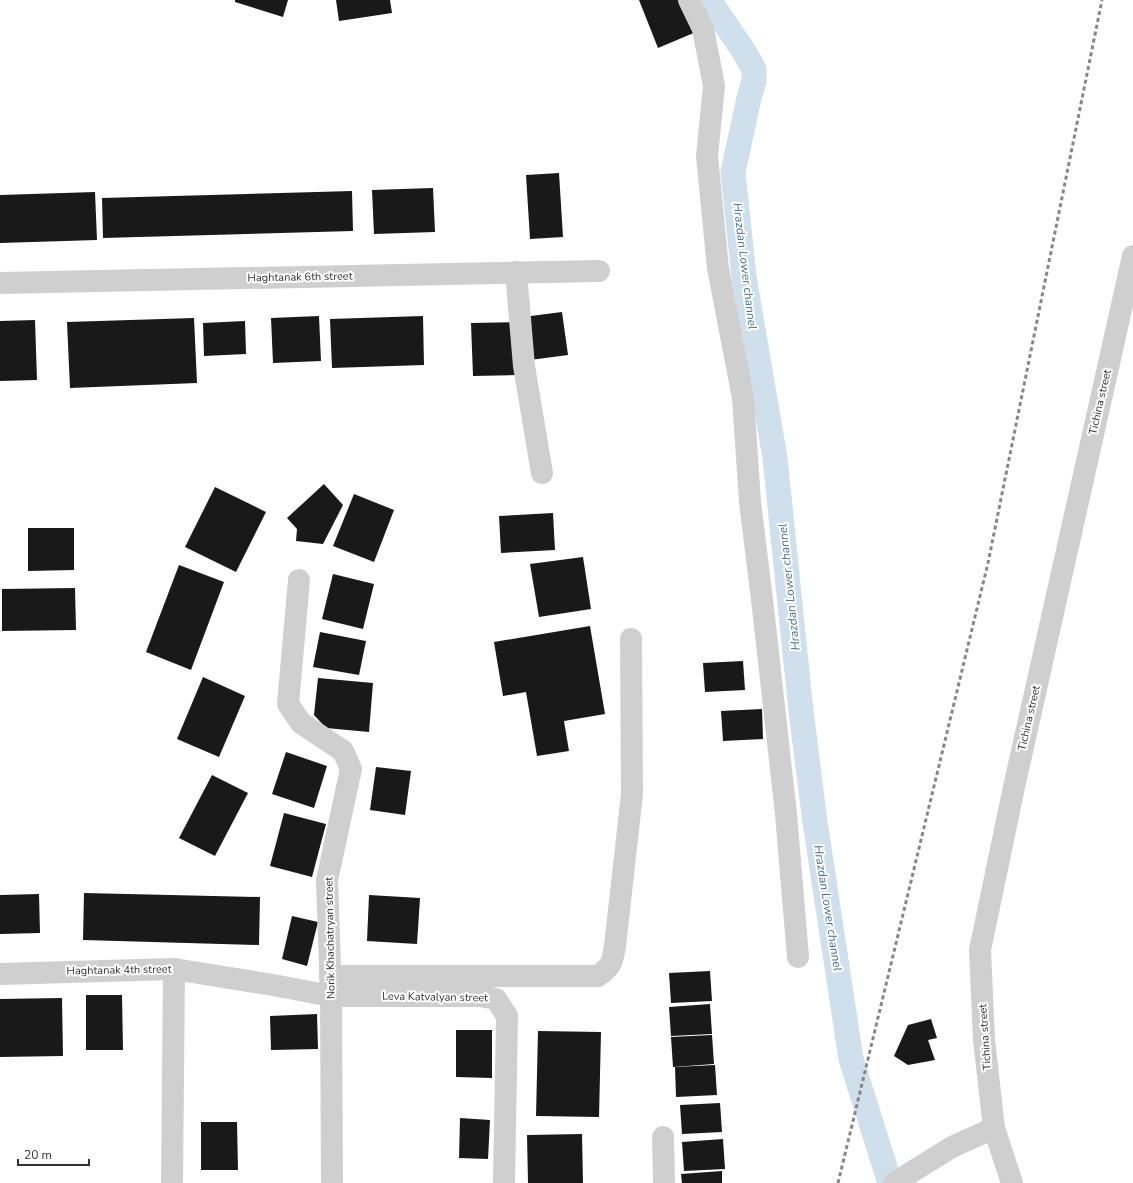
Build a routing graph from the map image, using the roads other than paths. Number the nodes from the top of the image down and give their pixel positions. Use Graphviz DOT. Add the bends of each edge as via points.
graph roads {
  1 [pos="689,0"];
  2 [pos="1133,256"];
  3 [pos="600,271"];
  4 [pos="516,272"];
  5 [pos="0,283"];
  6 [pos="542,474"];
  7 [pos="299,580"];
  8 [pos="631,639"];
  9 [pos="798,958"];
  10 [pos="174,968"];
  11 [pos="0,974"];
  12 [pos="331,986"];
  13 [pos="994,1128"];
  14 [pos="663,1137"];
  15 [pos="172,1183"];
  16 [pos="332,1183"];
  17 [pos="504,1183"];
  18 [pos="664,1183"];
  19 [pos="894,1183"];
  20 [pos="1012,1183"];
  1 -- 9 [label="street" via="704,29 714,86 707,156 718,268 743,398 750,502 786,814"];
  2 -- 13 [label="street, Tichina street" via="980,950 984,1040"];
  3 -- 4 [label="street, Haghtanak 6th street"];
  4 -- 5 [label="street, Haghtanak 6th street"];
  4 -- 6 [label="street" via="524,366"];
  7 -- 12 [label="street, Norik Khachatryan street" via="288,704 301,723 343,752 351,769 327,880"];
  8 -- 12 [label="street" via="632,794 615,946 612,962 605,971 598,976"];
  10 -- 11 [label="street, Haghtanak 4th street"];
  10 -- 12 [label="street, Haghtanak 4th street" via="273,984"];
  10 -- 15 [label="street"];
  12 -- 16 [label="street, Norik Khachatryan street"];
  12 -- 17 [label="street, Leva Katvalyan street" via="496,999 507,1016"];
  13 -- 19 [label="street" via="952,1147"];
  13 -- 20 [label="street, Tichina street"];
  14 -- 18 [label="street"];
}
